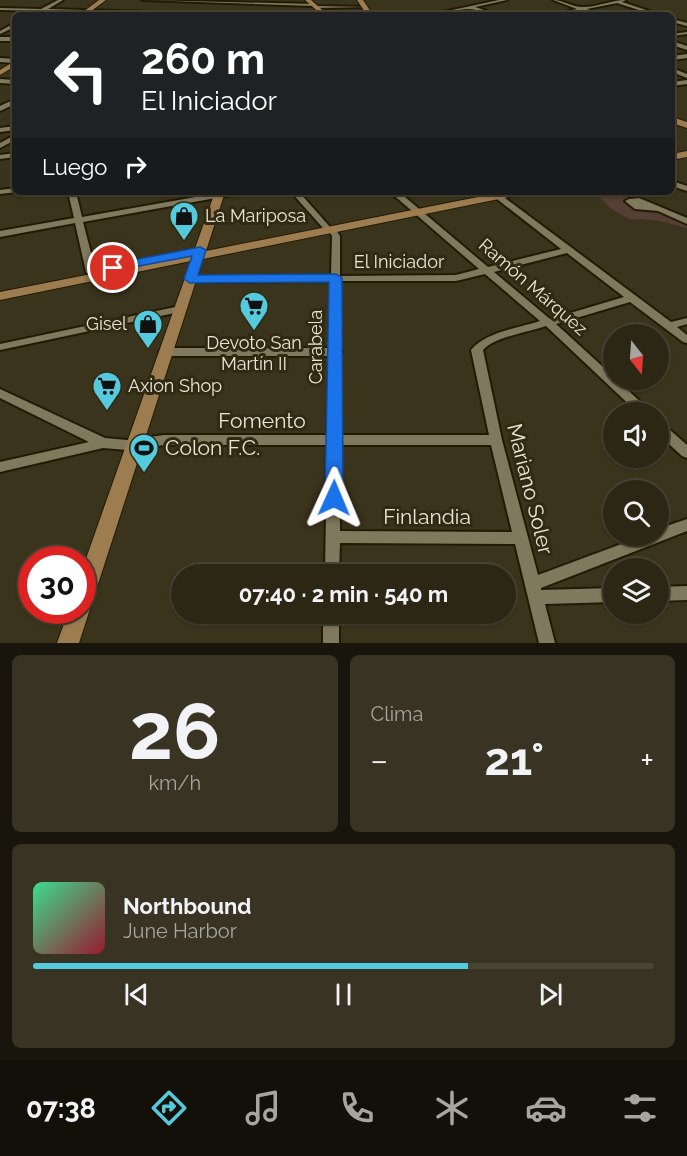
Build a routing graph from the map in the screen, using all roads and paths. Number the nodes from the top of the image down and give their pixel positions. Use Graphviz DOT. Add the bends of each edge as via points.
graph roads {
  1 [pos="61,0"];
  2 [pos="103,0"];
  3 [pos="144,0"];
  4 [pos="360,0"];
  5 [pos="475,0"];
  6 [pos="506,0"];
  7 [pos="555,0"];
  8 [pos="624,0"];
  9 [pos="188,1"];
  10 [pos="227,1"];
  11 [pos="614,1"];
  12 [pos="272,2"];
  13 [pos="313,4"];
  14 [pos="365,7"];
  15 [pos="470,7"];
  16 [pos="583,8"];
  17 [pos="0,9"];
  18 [pos="268,9"];
  19 [pos="41,10"];
  20 [pos="38,12"];
  21 [pos="70,12"];
  22 [pos="85,12"];
  23 [pos="130,12"];
  24 [pos="176,12"];
  25 [pos="368,12"];
  26 [pos="446,12"];
  27 [pos="486,12"];
  28 [pos="565,12"];
  29 [pos="593,12"];
  30 [pos="649,12"];
  31 [pos="12,64"];
  32 [pos="0,74"];
  33 [pos="73,195"];
  34 [pos="214,195"];
  35 [pos="219,195"];
  36 [pos="298,195"];
  37 [pos="397,195"];
  38 [pos="486,195"];
  39 [pos="498,195"];
  40 [pos="659,209"];
  41 [pos="415,211"];
  42 [pos="79,220"];
  43 [pos="687,221"];
  44 [pos="328,228"];
  45 [pos="0,234"];
  46 [pos="569,250"];
  47 [pos="199,253"];
  48 [pos="488,271"];
  49 [pos="91,272"];
  50 [pos="336,278"];
  51 [pos="190,279"];
  52 [pos="0,290"];
  53 [pos="0,296"];
  54 [pos="631,298"];
  55 [pos="180,309"];
  56 [pos="687,321"];
  57 [pos="549,323"];
  58 [pos="670,326"];
  59 [pos="687,340"];
  60 [pos="0,347"];
  61 [pos="165,352"];
  62 [pos="336,352"];
  63 [pos="0,393"];
  64 [pos="633,402"];
  65 [pos="669,436"];
  66 [pos="496,440"];
  67 [pos="335,441"];
  68 [pos="103,443"];
  69 [pos="136,444"];
  70 [pos="687,453"];
  71 [pos="0,467"];
  72 [pos="687,525"];
  73 [pos="669,531"];
  74 [pos="333,537"];
  75 [pos="521,538"];
  76 [pos="633,546"];
  77 [pos="96,560"];
  78 [pos="332,564"];
  79 [pos="534,590"];
  80 [pos="687,593"];
  81 [pos="603,594"];
  82 [pos="669,594"];
  83 [pos="74,624"];
  84 [pos="331,624"];
  85 [pos="68,643"];
  86 [pos="331,643"];
  87 [pos="547,643"];
  1 -- 19 [label="street"];
  2 -- 22 [label="main road"];
  3 -- 9 [label="street"];
  3 -- 23 [label="street"];
  4 -- 14 [label="main road"];
  5 -- 15 [label="street"];
  6 -- 15 [label="street"];
  7 -- 16 [label="street"];
  8 -- 11 [label="street"];
  9 -- 10 [label="street"];
  9 -- 24 [label="street"];
  10 -- 12 [label="street"];
  11 -- 16 [label="street"];
  11 -- 30 [label="street"];
  12 -- 13 [label="street"];
  12 -- 18 [label="street"];
  13 -- 14 [label="street"];
  14 -- 25 [label="main road"];
  15 -- 26 [label="street"];
  15 -- 27 [label="street"];
  16 -- 28 [label="street"];
  16 -- 29 [label="street"];
  17 -- 19 [label="street"];
  19 -- 20 [label="street"];
  19 -- 21 [label="street"];
  31 -- 32 [label="main road"];
  33 -- 42 [label="street"];
  34 -- 42 [label="street"];
  35 -- 47 [label="main road"];
  36 -- 44 [label="street"];
  37 -- 41 [label="street, Ramón Márquez"];
  38 -- 41 [label="main road"];
  39 -- 46 [label="street"];
  40 -- 43 [label="street"];
  41 -- 44 [label="main road"];
  41 -- 48 [label="street, Ramón Márquez"];
  42 -- 45 [label="street"];
  42 -- 49 [label="street"];
  44 -- 47 [label="main road"];
  44 -- 50 [label="street, Carabela" via="336,236"];
  46 -- 48 [label="street, El Iniciador"];
  46 -- 54 [label="street"];
  47 -- 49 [label="main road"];
  47 -- 51 [label="main road"];
  47 -- 53 [label="main road"];
  48 -- 50 [label="street, El Iniciador" via="450,278"];
  48 -- 57 [label="street, Ramón Márquez"];
  49 -- 52 [label="main road"];
  50 -- 51 [label="street, El Iniciador"];
  50 -- 62 [label="street, Carabela"];
  51 -- 55 [label="main road"];
  54 -- 57 [label="street"];
  54 -- 58 [label="street"];
  55 -- 60 [label="street"];
  55 -- 61 [label="main road"];
  56 -- 58 [label="street"];
  57 -- 64 [label="street, Ramón Márquez"];
  57 -- 66 [label="street, Mariano Soler" via="480,345 477,352"];
  58 -- 59 [label="street"];
  61 -- 62 [label="street"];
  61 -- 69 [label="main road"];
  62 -- 67 [label="street, Carabela"];
  63 -- 68 [label="street"];
  65 -- 70 [label="street"];
  66 -- 67 [label="street, Fomento"];
  66 -- 75 [label="street, Mariano Soler"];
  67 -- 69 [label="street, Fomento" via="164,440"];
  67 -- 74 [label="street, Carabela"];
  68 -- 69 [label="street, Fomento"];
  68 -- 71 [label="street"];
  69 -- 77 [label="main road"];
  72 -- 73 [label="street"];
  74 -- 75 [label="street, Finlandia"];
  74 -- 78 [label="street, Carabela"];
  75 -- 79 [label="street, Mariano Soler"];
  76 -- 79 [label="street"];
  79 -- 81 [label="street"];
  79 -- 87 [label="street, Mariano Soler"];
  80 -- 82 [label="street"];
  83 -- 85 [label="main road"];
  84 -- 86 [label="street"];
}
